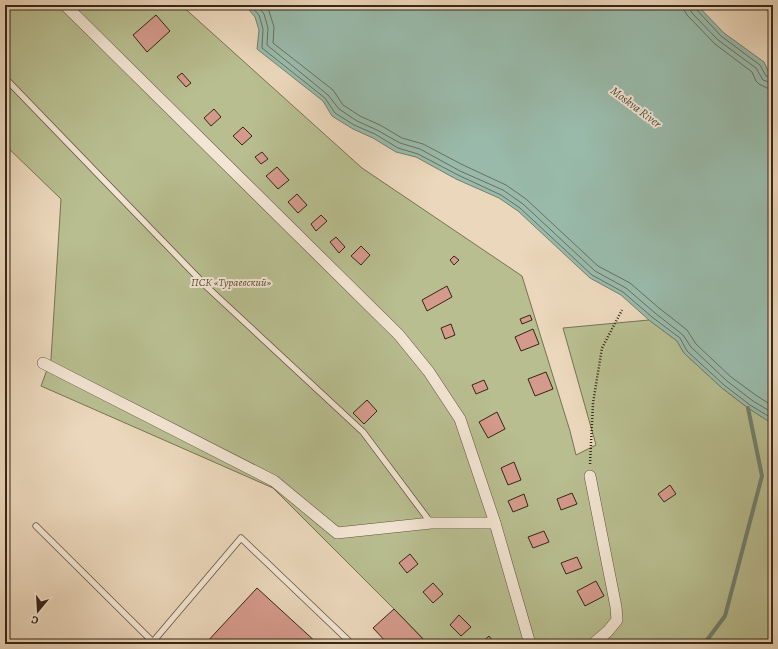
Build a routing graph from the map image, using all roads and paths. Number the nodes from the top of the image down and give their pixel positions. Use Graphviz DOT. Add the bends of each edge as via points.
graph roads {
  1 [pos="65,5"];
  2 [pos="770,5"];
  3 [pos="773,8"];
  4 [pos="5,78"];
  5 [pos="622,310"];
  6 [pos="44,363"];
  7 [pos="590,476"];
  8 [pos="431,523"];
  9 [pos="495,523"];
  10 [pos="36,526"];
  11 [pos="152,643"];
  12 [pos="352,644"];
  13 [pos="530,644"];
  14 [pos="593,644"];
  1 -- 9 [label="street" via="399,336 429,372 460,419"];
  2 -- 3 [label="street"];
  4 -- 8 [label="lane" via="208,288 363,432"];
  5 -- 7 [label="path" via="602,348 593,403"];
  6 -- 8 [label="street" via="274,481 338,533"];
  7 -- 14 [label="street" via="617,620"];
  8 -- 9 [label="street"];
  9 -- 13 [label="street"];
  10 -- 11 [label="lane"];
  11 -- 12 [label="lane" via="240,538"];
}
